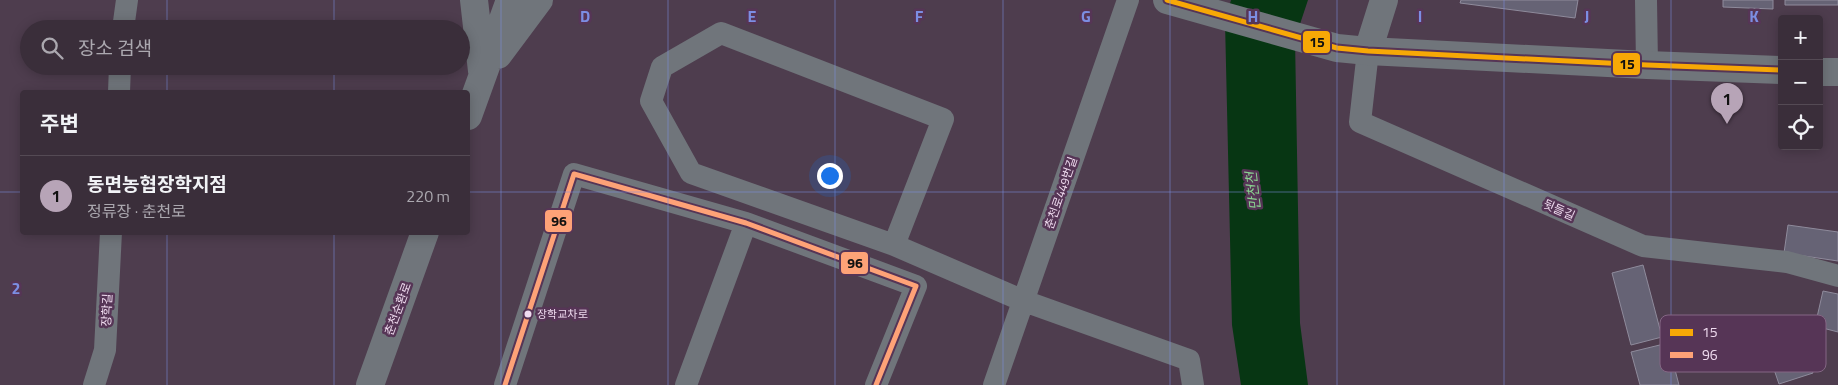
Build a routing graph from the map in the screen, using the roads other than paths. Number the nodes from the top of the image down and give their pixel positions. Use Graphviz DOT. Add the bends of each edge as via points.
graph roads {
  1 [pos="127,0"];
  2 [pos="474,0"];
  3 [pos="510,0"];
  4 [pos="539,0"];
  5 [pos="1128,0"];
  6 [pos="1166,0"];
  7 [pos="1384,0"];
  8 [pos="1646,0"];
  9 [pos="124,20"];
  10 [pos="1368,51"];
  11 [pos="1647,66"];
  12 [pos="1778,70"];
  13 [pos="1823,72"];
  14 [pos="1838,72"];
  15 [pos="120,75"];
  16 [pos="482,76"];
  17 [pos="119,90"];
  18 [pos="470,110"];
  19 [pos="746,223"];
  20 [pos="111,235"];
  21 [pos="424,235"];
  22 [pos="894,245"];
  23 [pos="1838,276"];
  24 [pos="1024,301"];
  25 [pos="94,385"];
  26 [pos="370,385"];
  27 [pos="506,385"];
  28 [pos="686,385"];
  29 [pos="876,385"];
  30 [pos="994,385"];
  31 [pos="1193,385"];
  1 -- 9 [label="street"];
  2 -- 16 [label="street"];
  3 -- 16 [label="street"];
  4 -- 16 [label="street"];
  5 -- 24 [label="street, 춘천로449번길"];
  6 -- 10 [label="street" via="1337,48"];
  7 -- 10 [label="street"];
  8 -- 11 [label="street"];
  10 -- 11 [label="street"];
  10 -- 23 [label="street, 뒷들길" via="1360,122 1643,246 1787,262"];
  11 -- 12 [label="street"];
  13 -- 14 [label="street"];
  15 -- 17 [label="street"];
  16 -- 18 [label="street"];
  19 -- 27 [label="street" via="574,174"];
  19 -- 28 [label="street"];
  19 -- 29 [label="street" via="916,286"];
  20 -- 25 [label="street, 장학길" via="105,350"];
  21 -- 26 [label="street, 춘천순환로"];
  22 -- 22 [label="street" via="691,173 651,101 662,67 721,33 943,120"];
  22 -- 24 [label="street"];
  24 -- 30 [label="street, 춘천로449번길"];
  24 -- 31 [label="street" via="1189,360"];
}
